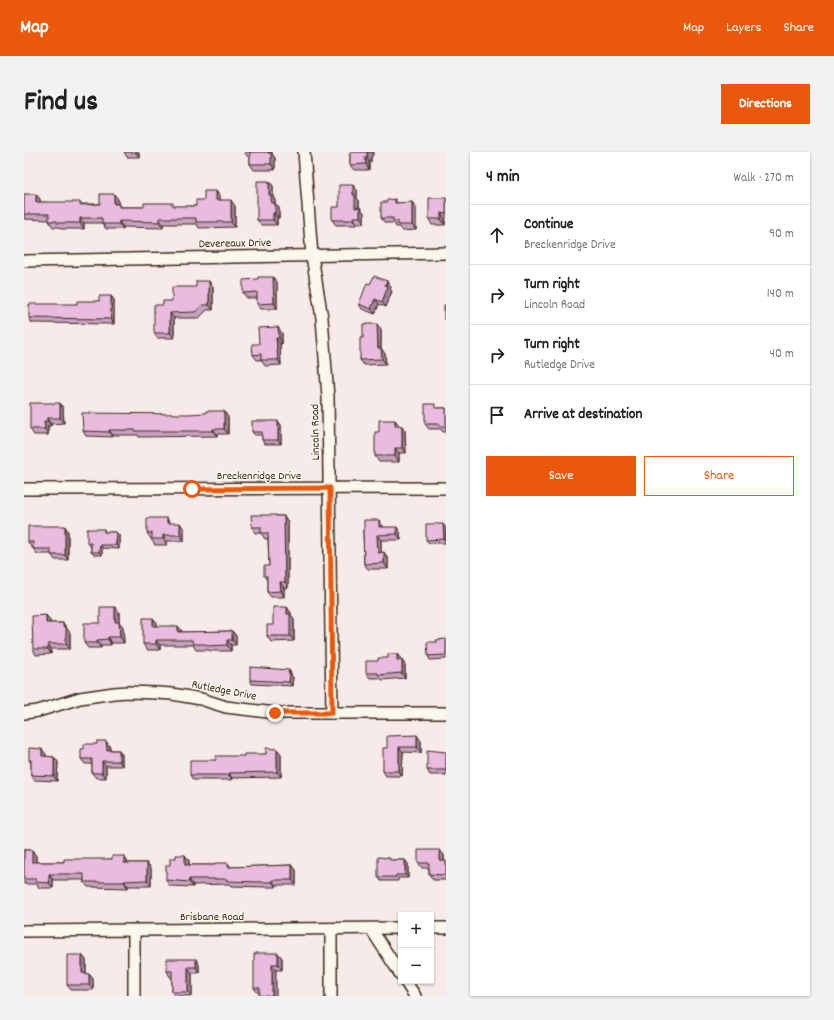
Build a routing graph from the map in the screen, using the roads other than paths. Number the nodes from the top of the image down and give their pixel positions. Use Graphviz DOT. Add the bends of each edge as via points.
graph roads {
  1 [pos="304,152"];
  2 [pos="446,253"];
  3 [pos="312,256"];
  4 [pos="24,261"];
  5 [pos="330,488"];
  6 [pos="446,488"];
  7 [pos="24,489"];
  8 [pos="24,713"];
  9 [pos="332,713"];
  10 [pos="446,713"];
  11 [pos="398,928"];
  12 [pos="434,928"];
  13 [pos="446,928"];
  14 [pos="331,929"];
  15 [pos="371,929"];
  16 [pos="24,931"];
  17 [pos="134,931"];
  18 [pos="398,970"];
  19 [pos="407,984"];
  20 [pos="134,996"];
  21 [pos="331,996"];
  22 [pos="415,996"];
  1 -- 3 [label="street, Lincoln Road"];
  2 -- 3 [label="street, Devereaux Drive"];
  3 -- 4 [label="street, Devereaux Drive"];
  3 -- 5 [label="street, Lincoln Road" via="326,363"];
  5 -- 6 [label="street, Breckenridge Drive"];
  5 -- 7 [label="street, Breckenridge Drive"];
  5 -- 9 [label="street, Lincoln Road"];
  8 -- 9 [label="street, Rutledge Drive" via="80,698 128,692 172,694 255,712"];
  9 -- 10 [label="street, Rutledge Drive"];
  11 -- 15 [label="street, Brisbane Road"];
  12 -- 13 [label="street"];
  14 -- 15 [label="street, Brisbane Road"];
  14 -- 17 [label="street, Brisbane Road"];
  14 -- 21 [label="street"];
  15 -- 18 [label="street"];
  16 -- 17 [label="street, Brisbane Road"];
  17 -- 20 [label="street"];
  19 -- 22 [label="street"];
}
